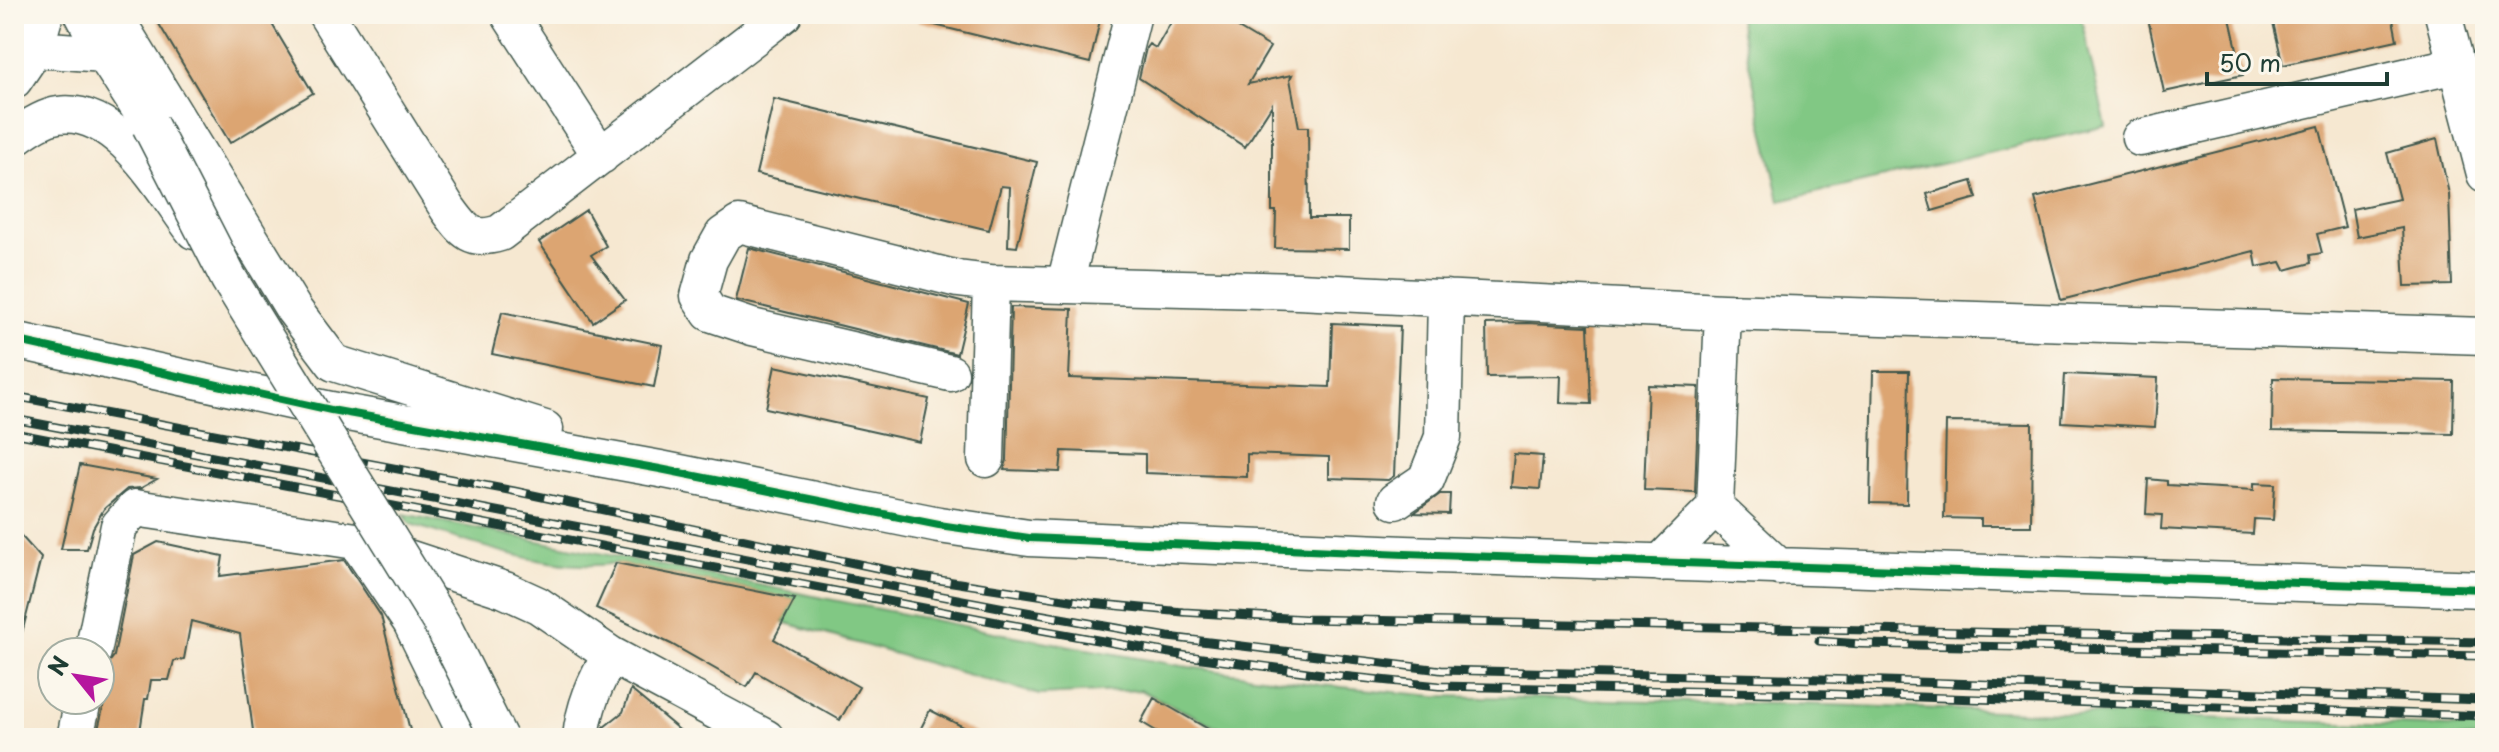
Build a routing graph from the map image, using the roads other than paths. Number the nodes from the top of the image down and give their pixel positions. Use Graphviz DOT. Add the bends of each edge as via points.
graph roads {
  1 [pos="45,14"];
  2 [pos="326,14"];
  3 [pos="509,14"];
  4 [pos="784,14"];
  5 [pos="1133,14"];
  6 [pos="2443,14"];
  7 [pos="94,24"];
  8 [pos="26,63"];
  9 [pos="2456,65"];
  10 [pos="54,115"];
  11 [pos="14,138"];
  12 [pos="142,138"];
  13 [pos="2140,138"];
  14 [pos="601,156"];
  15 [pos="2485,174"];
  16 [pos="991,283"];
  17 [pos="1065,284"];
  18 [pos="1446,298"];
  19 [pos="1723,312"];
  20 [pos="2485,336"];
  21 [pos="17,341"];
  22 [pos="334,363"];
  23 [pos="950,373"];
  24 [pos="331,410"];
  25 [pos="986,459"];
  26 [pos="660,469"];
  27 [pos="1395,501"];
  28 [pos="1715,507"];
  29 [pos="356,541"];
  30 [pos="1660,563"];
  31 [pos="1779,567"];
  32 [pos="2485,589"];
  33 [pos="96,636"];
  34 [pos="611,655"];
  35 [pos="80,716"];
  36 [pos="75,738"];
  37 [pos="468,738"];
  38 [pos="499,738"];
  39 [pos="581,738"];
  40 [pos="766,738"];
  1 -- 8 [label="street"];
  2 -- 14 [label="street" via="448,209 469,233 500,233"];
  3 -- 14 [label="street"];
  4 -- 14 [label="street"];
  5 -- 17 [label="street"];
  6 -- 9 [label="street"];
  7 -- 8 [label="street"];
  7 -- 12 [label="street"];
  7 -- 22 [label="street"];
  8 -- 10 [label="street"];
  9 -- 13 [label="street"];
  9 -- 15 [label="street"];
  10 -- 11 [label="street"];
  10 -- 12 [label="street" via="75,115"];
  12 -- 38 [label="street, bridge" via="443,626"];
  16 -- 17 [label="street"];
  16 -- 23 [label="street" via="739,224 723,235 709,260 699,296 710,313"];
  16 -- 25 [label="street"];
  17 -- 18 [label="street"];
  18 -- 19 [label="street"];
  18 -- 27 [label="street" via="1443,437 1426,480"];
  19 -- 20 [label="street"];
  19 -- 28 [label="street"];
  21 -- 24 [label="street"];
  22 -- 24 [label="street"];
  22 -- 26 [label="street"];
  24 -- 26 [label="street"];
  26 -- 30 [label="street" via="1029,538"];
  28 -- 30 [label="street"];
  28 -- 31 [label="street"];
  29 -- 33 [label="street" via="135,508 119,526"];
  29 -- 34 [label="street" via="505,590 538,605"];
  29 -- 37 [label="street" via="411,622"];
  30 -- 31 [label="street"];
  31 -- 32 [label="street"];
  34 -- 39 [label="street" via="583,715"];
  34 -- 40 [label="street"];
  35 -- 36 [label="street"];
}
